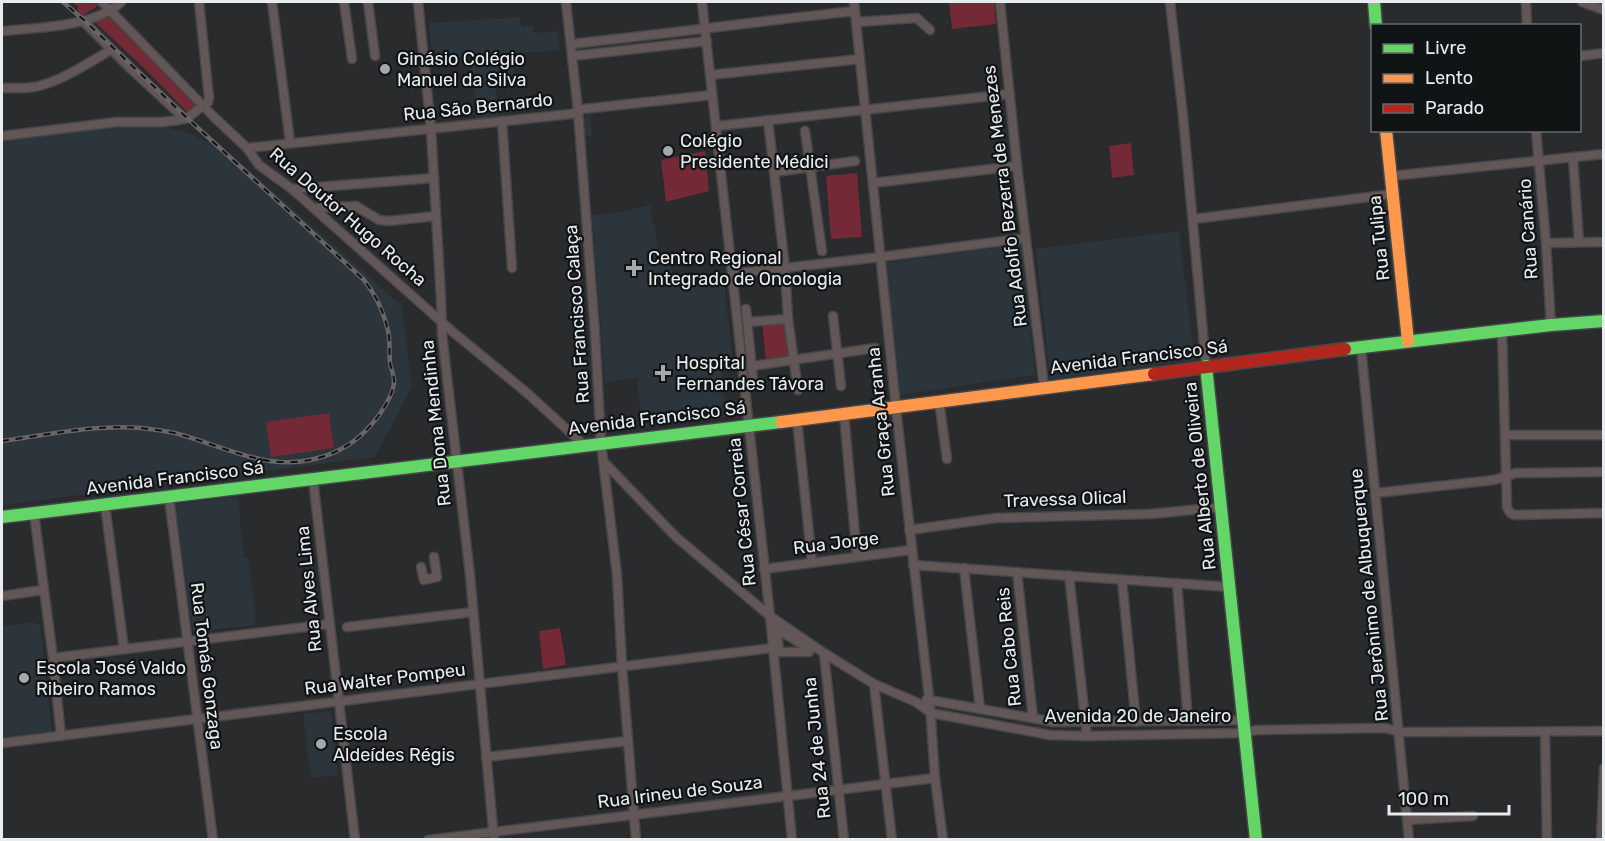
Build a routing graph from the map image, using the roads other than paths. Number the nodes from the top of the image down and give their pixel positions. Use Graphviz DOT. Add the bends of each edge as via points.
graph roads {
  1 [pos="102,2"];
  2 [pos="121,2"];
  3 [pos="199,2"];
  4 [pos="272,2"];
  5 [pos="344,2"];
  6 [pos="368,2"];
  7 [pos="418,2"];
  8 [pos="566,2"];
  9 [pos="702,2"];
  10 [pos="1000,2"];
  11 [pos="1170,2"];
  12 [pos="1374,2"];
  13 [pos="1526,2"];
  14 [pos="1582,2"];
  15 [pos="855,6"];
  16 [pos="111,9"];
  17 [pos="1604,10"];
  18 [pos="83,21"];
  19 [pos="856,22"];
  20 [pos="1376,24"];
  21 [pos="1527,24"];
  22 [pos="705,28"];
  23 [pos="930,30"];
  24 [pos="2,31"];
  25 [pos="707,41"];
  26 [pos="571,44"];
  27 [pos="111,50"];
  28 [pos="1604,53"];
  29 [pos="375,56"];
  30 [pos="572,56"];
  31 [pos="1581,56"];
  32 [pos="352,59"];
  33 [pos="860,59"];
  34 [pos="710,75"];
  35 [pos="2,88"];
  36 [pos="1010,94"];
  37 [pos="712,95"];
  38 [pos="203,106"];
  39 [pos="864,109"];
  40 [pos="578,111"];
  41 [pos="182,120"];
  42 [pos="768,120"];
  43 [pos="502,121"];
  44 [pos="717,126"];
  45 [pos="431,129"];
  46 [pos="805,131"];
  47 [pos="1386,132"];
  48 [pos="1536,132"];
  49 [pos="2,136"];
  50 [pos="290,142"];
  51 [pos="247,148"];
  52 [pos="1604,154"];
  53 [pos="1573,157"];
  54 [pos="855,161"];
  55 [pos="1539,161"];
  56 [pos="1017,166"];
  57 [pos="810,167"];
  58 [pos="775,172"];
  59 [pos="1391,176"];
  60 [pos="434,178"];
  61 [pos="873,183"];
  62 [pos="292,189"];
  63 [pos="1393,194"];
  64 [pos="314,208"];
  65 [pos="436,216"];
  66 [pos="1193,219"];
  67 [pos="1026,238"];
  68 [pos="1579,242"];
  69 [pos="1604,242"];
  70 [pos="1546,243"];
  71 [pos="822,251"];
  72 [pos="880,257"];
  73 [pos="512,268"];
  74 [pos="786,268"];
  75 [pos="732,274"];
  76 [pos="746,309"];
  77 [pos="833,316"];
  78 [pos="788,319"];
  79 [pos="1604,321"];
  80 [pos="442,322"];
  81 [pos="747,322"];
  82 [pos="1551,325"];
  83 [pos="1502,331"];
  84 [pos="1408,341"];
  85 [pos="1361,347"];
  86 [pos="876,348"];
  87 [pos="838,355"];
  88 [pos="794,360"];
  89 [pos="752,366"];
  90 [pos="1206,366"];
  91 [pos="753,380"];
  92 [pos="841,386"];
  93 [pos="1044,387"];
  94 [pos="798,390"];
  95 [pos="939,401"];
  96 [pos="896,407"];
  97 [pos="844,414"];
  98 [pos="797,420"];
  99 [pos="749,425"];
  100 [pos="1506,435"];
  101 [pos="1604,435"];
  102 [pos="601,443"];
  103 [pos="584,446"];
  104 [pos="947,459"];
  105 [pos="456,461"];
  106 [pos="603,461"];
  107 [pos="1604,467"];
  108 [pos="1603,472"];
  109 [pos="1506,476"];
  110 [pos="313,479"];
  111 [pos="1604,479"];
  112 [pos="1376,492"];
  113 [pos="169,497"];
  114 [pos="105,505"];
  115 [pos="1222,507"];
  116 [pos="34,513"];
  117 [pos="1604,513"];
  118 [pos="2,517"];
  119 [pos="909,530"];
  120 [pos="912,550"];
  121 [pos="434,557"];
  122 [pos="857,557"];
  123 [pos="812,563"];
  124 [pos="913,565"];
  125 [pos="421,567"];
  126 [pos="964,568"];
  127 [pos="764,569"];
  128 [pos="1017,572"];
  129 [pos="1069,575"];
  130 [pos="1122,580"];
  131 [pos="1177,583"];
  132 [pos="1230,587"];
  133 [pos="43,590"];
  134 [pos="2,596"];
  135 [pos="473,612"];
  136 [pos="770,616"];
  137 [pos="329,624"];
  138 [pos="347,627"];
  139 [pos="186,642"];
  140 [pos="772,648"];
  141 [pos="124,649"];
  142 [pos="824,653"];
  143 [pos="53,658"];
  144 [pos="622,666"];
  145 [pos="479,684"];
  146 [pos="874,684"];
  147 [pos="929,700"];
  148 [pos="916,702"];
  149 [pos="338,703"];
  150 [pos="980,709"];
  151 [pos="931,713"];
  152 [pos="1033,718"];
  153 [pos="197,719"];
  154 [pos="1188,721"];
  155 [pos="1086,722"];
  156 [pos="1136,722"];
  157 [pos="1248,728"];
  158 [pos="1604,731"];
  159 [pos="1400,732"];
  160 [pos="1545,732"];
  161 [pos="61,736"];
  162 [pos="1088,736"];
  163 [pos="628,741"];
  164 [pos="2,743"];
  165 [pos="486,757"];
  166 [pos="1604,768"];
  167 [pos="935,778"];
  168 [pos="886,784"];
  169 [pos="839,790"];
  170 [pos="786,796"];
  171 [pos="634,814"];
  172 [pos="1473,816"];
  173 [pos="1407,820"];
  174 [pos="494,836"];
  175 [pos="213,840"];
  176 [pos="355,840"];
  177 [pos="428,840"];
  178 [pos="636,840"];
  179 [pos="792,840"];
  180 [pos="844,840"];
  181 [pos="892,840"];
  182 [pos="943,840"];
  183 [pos="1256,840"];
  184 [pos="1409,840"];
  185 [pos="1546,840"];
  186 [pos="1602,840"];
  1 -- 16 [label="street, Rua Doutor Hugo Rocha"];
  2 -- 16 [label="street"];
  3 -- 38 [label="street" via="209,93"];
  4 -- 50 [label="street"];
  5 -- 32 [label="street"];
  6 -- 29 [label="street"];
  7 -- 45 [label="street, Rua Dona Mendinha"];
  8 -- 26 [label="street, Rua Francisco Calaça"];
  9 -- 22 [label="street, Rua César Correia"];
  10 -- 36 [label="street, Rua Adolfo Bezerra de Menezes"];
  11 -- 66 [label="street, Rua Alberto de Oliveira"];
  12 -- 20 [label="main road"];
  13 -- 21 [label="street"];
  14 -- 17 [label="street"];
  15 -- 19 [label="street, Rua Graça Aranha"];
  15 -- 22 [label="street"];
  16 -- 18 [label="street"];
  16 -- 38 [label="street, Rua Doutor Hugo Rocha"];
  18 -- 24 [label="street"];
  18 -- 27 [label="street"];
  19 -- 23 [label="street" via="917,18"];
  19 -- 33 [label="street, Rua Graça Aranha"];
  22 -- 25 [label="street, Rua César Correia"];
  22 -- 26 [label="street"];
  25 -- 30 [label="street"];
  25 -- 34 [label="street, Rua César Correia"];
  26 -- 30 [label="street, Rua Francisco Calaça"];
  27 -- 35 [label="street" via="39,86"];
  27 -- 41 [label="street"];
  28 -- 31 [label="street"];
  30 -- 40 [label="street, Rua Francisco Calaça"];
  33 -- 34 [label="street"];
  33 -- 39 [label="street, Rua Graça Aranha"];
  34 -- 37 [label="street, Rua César Correia"];
  36 -- 39 [label="street"];
  36 -- 56 [label="street, Rua Adolfo Bezerra de Menezes"];
  37 -- 40 [label="street, Rua São Bernardo"];
  37 -- 44 [label="street, Rua César Correia"];
  38 -- 41 [label="street"];
  38 -- 51 [label="street, Rua Doutor Hugo Rocha"];
  39 -- 42 [label="street"];
  39 -- 61 [label="street, Rua Graça Aranha"];
  40 -- 43 [label="street, Rua São Bernardo"];
  40 -- 102 [label="street, Rua Francisco Calaça"];
  41 -- 49 [label="street" via="117,122"];
  42 -- 44 [label="street"];
  42 -- 58 [label="street"];
  43 -- 45 [label="street, Rua São Bernardo"];
  43 -- 73 [label="street"];
  44 -- 75 [label="street, Rua César Correia"];
  45 -- 50 [label="street, Rua São Bernardo"];
  45 -- 60 [label="street, Rua Dona Mendinha"];
  46 -- 57 [label="street"];
  47 -- 59 [label="main road, Rua Tulipa"];
  48 -- 55 [label="street, Rua Canário"];
  50 -- 51 [label="street, Rua São Bernardo"];
  51 -- 62 [label="street, Rua Doutor Hugo Rocha" via="259,165"];
  52 -- 53 [label="street"];
  53 -- 55 [label="street"];
  53 -- 68 [label="street"];
  54 -- 57 [label="street"];
  55 -- 59 [label="street"];
  55 -- 70 [label="street, Rua Canário"];
  56 -- 61 [label="street"];
  56 -- 67 [label="street, Rua Adolfo Bezerra de Menezes"];
  57 -- 58 [label="street"];
  57 -- 71 [label="street"];
  58 -- 74 [label="street"];
  59 -- 63 [label="main road, Rua Tulipa"];
  60 -- 62 [label="street"];
  60 -- 65 [label="street, Rua Dona Mendinha"];
  61 -- 72 [label="street, Rua Graça Aranha"];
  62 -- 64 [label="street, Rua Doutor Hugo Rocha"];
  63 -- 66 [label="street"];
  63 -- 84 [label="main road, Rua Tulipa"];
  64 -- 65 [label="street" via="352,206 388,222"];
  64 -- 80 [label="street, Rua Doutor Hugo Rocha"];
  65 -- 80 [label="street, Rua Dona Mendinha"];
  66 -- 90 [label="street, Rua Alberto de Oliveira"];
  67 -- 72 [label="street"];
  67 -- 93 [label="street, Rua Adolfo Bezerra de Menezes"];
  68 -- 69 [label="street"];
  68 -- 70 [label="street"];
  70 -- 82 [label="street, Rua Canário"];
  72 -- 74 [label="street"];
  72 -- 96 [label="street, Rua Graça Aranha"];
  74 -- 75 [label="street"];
  74 -- 78 [label="street"];
  75 -- 99 [label="street, Rua César Correia"];
  76 -- 81 [label="street"];
  77 -- 87 [label="street"];
  78 -- 81 [label="street"];
  78 -- 88 [label="street"];
  79 -- 82 [label="main road, Avenida Francisco Sá"];
  80 -- 103 [label="street, Rua Doutor Hugo Rocha"];
  80 -- 105 [label="street, Rua Dona Mendinha"];
  81 -- 89 [label="street"];
  82 -- 83 [label="main road, Avenida Francisco Sá"];
  83 -- 84 [label="main road, Avenida Francisco Sá"];
  83 -- 100 [label="street"];
  84 -- 85 [label="main road, Avenida Francisco Sá"];
  85 -- 90 [label="main road, Avenida Francisco Sá"];
  85 -- 112 [label="street, Rua Jerônimo de Albuquerque"];
  86 -- 87 [label="street"];
  87 -- 88 [label="street"];
  87 -- 92 [label="street"];
  88 -- 89 [label="street"];
  88 -- 94 [label="street"];
  89 -- 91 [label="street"];
  90 -- 93 [label="main road, Avenida Francisco Sá"];
  90 -- 115 [label="main road, Rua Alberto de Oliveira"];
  93 -- 95 [label="main road, Avenida Francisco Sá"];
  95 -- 96 [label="main road, Avenida Francisco Sá"];
  95 -- 104 [label="street"];
  96 -- 97 [label="main road, Avenida Francisco Sá"];
  96 -- 119 [label="street, Rua Graça Aranha"];
  97 -- 98 [label="main road, Avenida Francisco Sá"];
  97 -- 122 [label="street"];
  98 -- 99 [label="main road, Avenida Francisco Sá"];
  98 -- 123 [label="street"];
  99 -- 102 [label="main road, Avenida Francisco Sá"];
  99 -- 127 [label="street, Rua César Correia"];
  100 -- 101 [label="street"];
  100 -- 109 [label="street"];
  102 -- 103 [label="main road, Avenida Francisco Sá"];
  102 -- 106 [label="street, Rua Francisco Calaça"];
  103 -- 105 [label="main road, Avenida Francisco Sá"];
  105 -- 110 [label="main road, Avenida Francisco Sá"];
  105 -- 135 [label="street, Rua Dona Mendinha"];
  106 -- 136 [label="street, Avenida 20 de Janeiro" via="676,537"];
  106 -- 144 [label="street, Rua Francisco Calaça" via="617,575"];
  107 -- 108 [label="street"];
  108 -- 109 [label="street"];
  108 -- 111 [label="street"];
  109 -- 112 [label="street"];
  109 -- 117 [label="street" via="1507,507 1511,514"];
  110 -- 113 [label="main road, Avenida Francisco Sá"];
  110 -- 137 [label="street, Rua Alves Lima"];
  112 -- 159 [label="street, Rua Jerônimo de Albuquerque"];
  113 -- 114 [label="main road, Avenida Francisco Sá"];
  113 -- 139 [label="street, Rua Tomás Gonzaga"];
  114 -- 116 [label="main road, Avenida Francisco Sá"];
  114 -- 141 [label="street"];
  115 -- 119 [label="street, Travessa Olical" via="1150,514 996,518"];
  115 -- 132 [label="main road, Rua Alberto de Oliveira"];
  116 -- 118 [label="main road, Avenida Francisco Sá"];
  116 -- 133 [label="street"];
  119 -- 120 [label="street, Rua Graça Aranha"];
  120 -- 122 [label="street, Rua Jorge"];
  120 -- 124 [label="street, Rua Graça Aranha"];
  121 -- 125 [label="street" via="437,578 424,580"];
  122 -- 123 [label="street, Rua Jorge"];
  123 -- 127 [label="street, Rua Jorge"];
  124 -- 126 [label="street"];
  124 -- 147 [label="street, Rua Graça Aranha"];
  126 -- 128 [label="street"];
  126 -- 150 [label="street"];
  127 -- 136 [label="street, Rua César Correia"];
  128 -- 129 [label="street"];
  128 -- 152 [label="street, Rua Cabo Reis"];
  129 -- 130 [label="street"];
  129 -- 155 [label="street"];
  130 -- 131 [label="street"];
  130 -- 156 [label="street"];
  131 -- 132 [label="street"];
  131 -- 154 [label="street"];
  132 -- 157 [label="main road, Rua Alberto de Oliveira"];
  133 -- 134 [label="street"];
  133 -- 143 [label="street"];
  135 -- 138 [label="street"];
  135 -- 145 [label="street, Rua Dona Mendinha"];
  136 -- 140 [label="street, Rua César Correia"];
  136 -- 142 [label="street, Avenida 20 de Janeiro"];
  137 -- 139 [label="street"];
  137 -- 149 [label="street, Rua Alves Lima"];
  139 -- 141 [label="street"];
  139 -- 153 [label="street, Rua Tomás Gonzaga"];
  140 -- 144 [label="street, Rua Walter Pompeu"];
  140 -- 170 [label="street, Rua César Correia"];
  141 -- 143 [label="street"];
  142 -- 146 [label="street, Avenida 20 de Janeiro"];
  142 -- 169 [label="street, Rua 24 de Junha"];
  143 -- 161 [label="street"];
  144 -- 145 [label="street, Rua Walter Pompeu"];
  144 -- 163 [label="street, Rua Francisco Calaça"];
  145 -- 149 [label="street, Rua Walter Pompeu"];
  145 -- 165 [label="street, Rua Dona Mendinha"];
  146 -- 148 [label="street, Avenida 20 de Janeiro"];
  146 -- 168 [label="street"];
  147 -- 148 [label="street, Avenida 20 de Janeiro"];
  147 -- 150 [label="street, Avenida 20 de Janeiro"];
  147 -- 151 [label="street, Rua Graça Aranha"];
  148 -- 151 [label="street, Avenida 20 de Janeiro"];
  149 -- 153 [label="street, Rua Walter Pompeu"];
  149 -- 176 [label="street, Rua Alves Lima"];
  150 -- 152 [label="street, Avenida 20 de Janeiro"];
  151 -- 162 [label="street, Avenida 20 de Janeiro" via="1050,735"];
  151 -- 167 [label="street, Rua Graça Aranha"];
  152 -- 155 [label="street, Avenida 20 de Janeiro"];
  153 -- 161 [label="street, Rua Walter Pompeu"];
  153 -- 175 [label="street, Rua Tomás Gonzaga"];
  154 -- 156 [label="street, Avenida 20 de Janeiro"];
  154 -- 157 [label="street, Avenida 20 de Janeiro"];
  155 -- 156 [label="street, Avenida 20 de Janeiro"];
  155 -- 162 [label="street"];
  157 -- 159 [label="street, Avenida 20 de Janeiro" via="1385,728"];
  157 -- 162 [label="street, Avenida 20 de Janeiro"];
  157 -- 183 [label="main road, Rua Alberto de Oliveira"];
  158 -- 160 [label="street, Avenida 20 de Janeiro"];
  159 -- 160 [label="street, Avenida 20 de Janeiro"];
  159 -- 173 [label="street, Rua Jerônimo de Albuquerque"];
  160 -- 185 [label="street"];
  161 -- 164 [label="street, Rua Walter Pompeu"];
  163 -- 165 [label="street"];
  163 -- 171 [label="street, Rua Francisco Calaça"];
  165 -- 174 [label="street, Rua Dona Mendinha"];
  166 -- 186 [label="street"];
  167 -- 168 [label="street, Rua Irineu de Souza"];
  167 -- 182 [label="street, Rua Graça Aranha"];
  168 -- 169 [label="street, Rua Irineu de Souza"];
  168 -- 181 [label="street"];
  169 -- 170 [label="street, Rua Irineu de Souza"];
  169 -- 180 [label="street, Rua 24 de Junha"];
  170 -- 171 [label="street, Rua Irineu de Souza"];
  170 -- 179 [label="street, Rua César Correia"];
  171 -- 174 [label="street, Rua Irineu de Souza"];
  171 -- 178 [label="street, Rua Francisco Calaça"];
  172 -- 173 [label="street"];
  173 -- 184 [label="street, Rua Jerônimo de Albuquerque"];
  174 -- 177 [label="street, Rua Irineu de Souza"];
}
